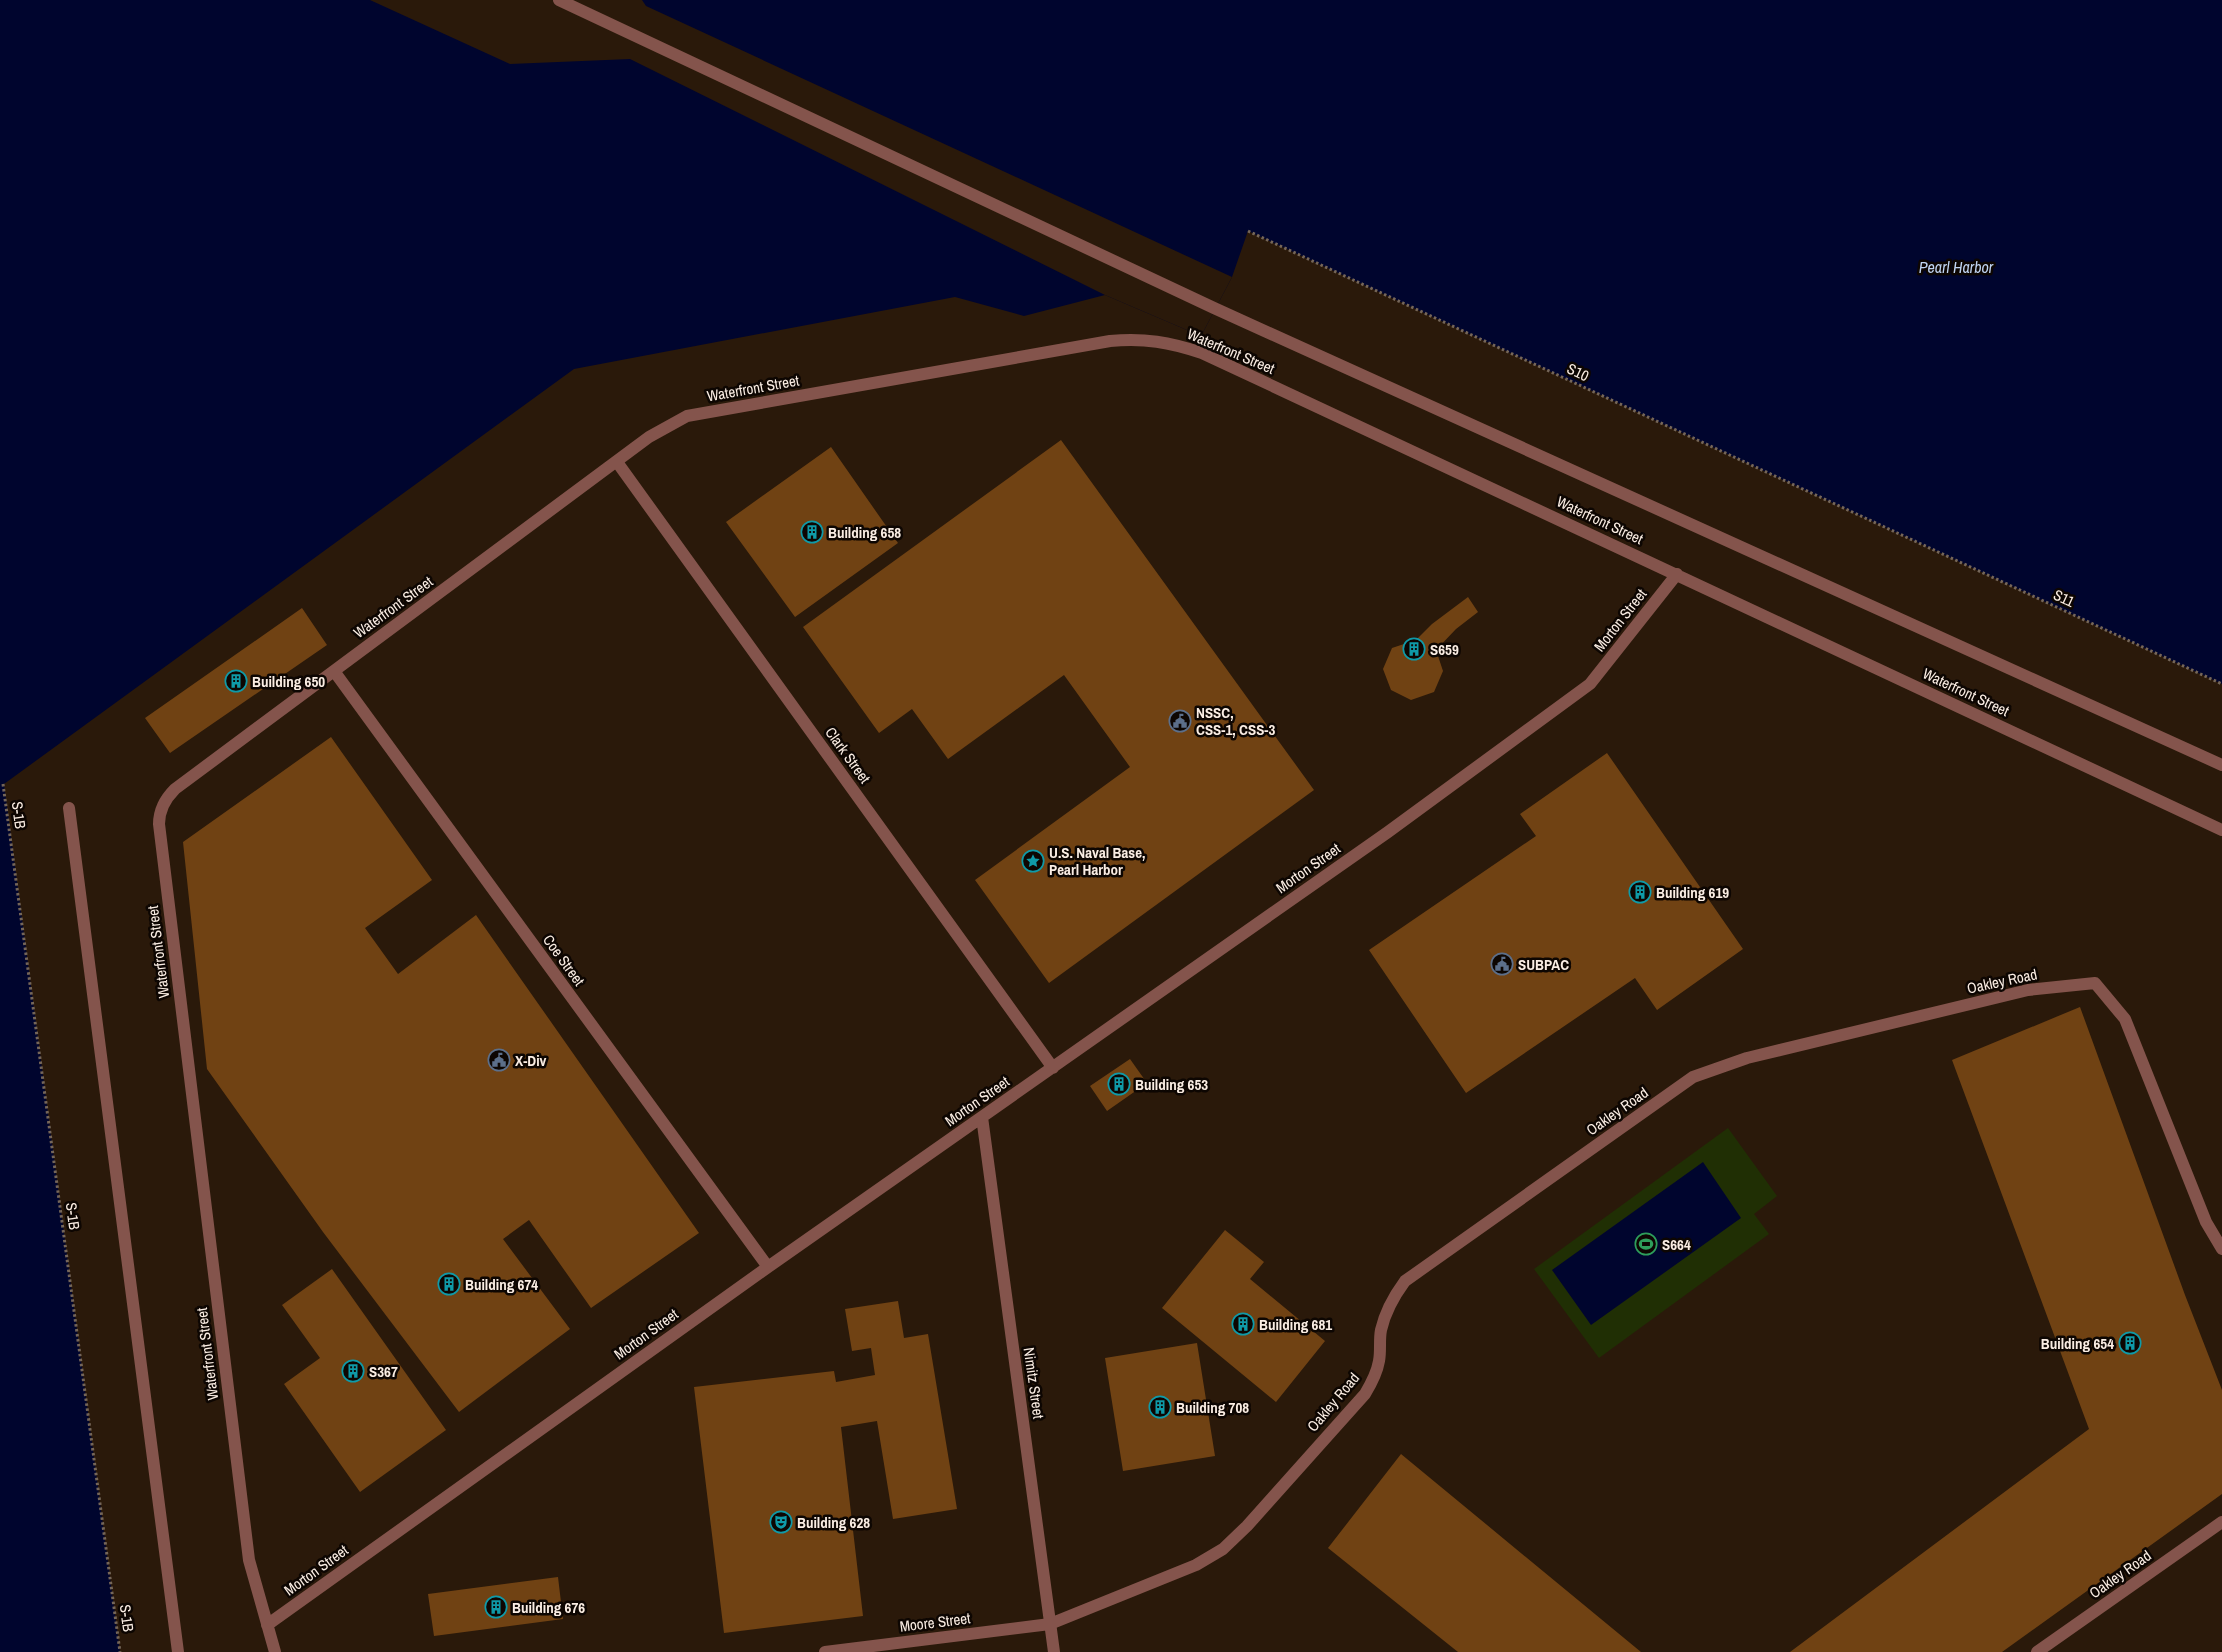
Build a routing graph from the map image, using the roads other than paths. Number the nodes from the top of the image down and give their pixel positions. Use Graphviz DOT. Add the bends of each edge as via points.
graph roads {
  1 [pos="560,0"];
  2 [pos="617,462"];
  3 [pos="1677,574"];
  4 [pos="334,671"];
  5 [pos="2222,765"];
  6 [pos="69,808"];
  7 [pos="2222,830"];
  8 [pos="1053,1068"];
  9 [pos="982,1117"];
  10 [pos="2222,1249"];
  11 [pos="768,1267"];
  12 [pos="2222,1522"];
  13 [pos="1050,1624"];
  14 [pos="267,1625"];
  15 [pos="178,1652"];
  16 [pos="275,1652"];
  17 [pos="825,1652"];
  18 [pos="1054,1652"];
  19 [pos="2037,1652"];
  1 -- 5 [label="lane" via="1214,308"];
  2 -- 3 [label="lane, Waterfront Street" via="687,416 1110,341 1156,340 1202,354"];
  2 -- 4 [label="lane, Waterfront Street"];
  2 -- 8 [label="lane, Clark Street"];
  3 -- 7 [label="lane, Waterfront Street"];
  3 -- 8 [label="lane, Morton Street" via="1590,684 1388,832"];
  4 -- 11 [label="lane, Coe Street"];
  4 -- 14 [label="lane, Waterfront Street" via="175,789 163,804 159,817 249,1560"];
  6 -- 15 [label="lane"];
  8 -- 9 [label="lane, Morton Street"];
  9 -- 11 [label="lane, Morton Street"];
  9 -- 13 [label="lane, Nimitz Street"];
  10 -- 13 [label="lane, Oakley Road" via="2206,1222 2125,1019 2095,983 2028,990 1747,1058 1693,1077 1405,1281 1384,1318 1379,1361 1365,1394 1223,1549 1196,1565"];
  11 -- 14 [label="lane, Morton Street"];
  12 -- 19 [label="lane, Oakley Road"];
  13 -- 17 [label="lane, Moore Street"];
  13 -- 18 [label="lane, Nimitz Street"];
  14 -- 16 [label="lane, Waterfront Street"];
}
